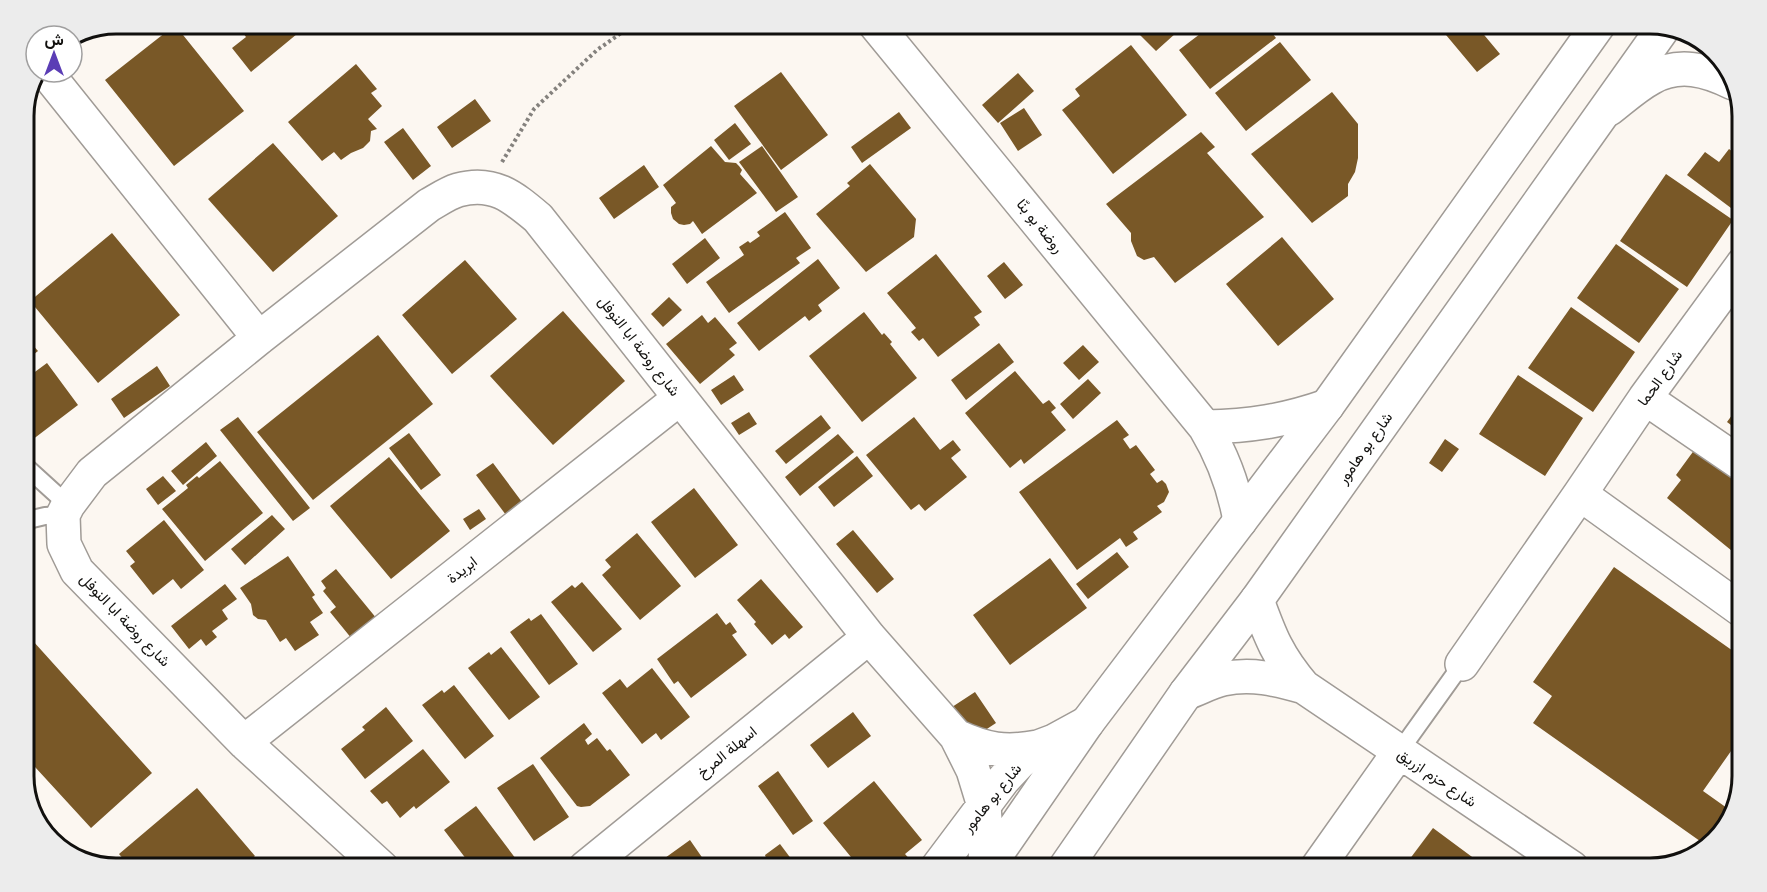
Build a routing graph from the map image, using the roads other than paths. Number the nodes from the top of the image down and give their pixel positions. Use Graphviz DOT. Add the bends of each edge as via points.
graph roads {
  1 [pos="884,35"];
  2 [pos="1591,35"];
  3 [pos="1658,35"];
  4 [pos="1723,78"];
  5 [pos="56,84"];
  6 [pos="1602,114"];
  7 [pos="1732,279"];
  8 [pos="259,338"];
  9 [pos="680,398"];
  10 [pos="1646,398"];
  11 [pos="1327,406"];
  12 [pos="1205,427"];
  13 [pos="1732,457"];
  14 [pos="35,477"];
  15 [pos="1580,494"];
  16 [pos="66,510"];
  17 [pos="35,519"];
  18 [pos="1240,521"];
  19 [pos="1257,600"];
  20 [pos="1732,602"];
  21 [pos="869,637"];
  22 [pos="1462,664"];
  23 [pos="1304,687"];
  24 [pos="1186,693"];
  25 [pos="1087,723"];
  26 [pos="956,736"];
  27 [pos="244,742"];
  28 [pos="1038,747"];
  29 [pos="1399,752"];
  30 [pos="984,806"];
  31 [pos="371,858"];
  32 [pos="597,858"];
  33 [pos="945,858"];
  34 [pos="986,858"];
  35 [pos="993,858"];
  36 [pos="1072,858"];
  37 [pos="1324,858"];
  38 [pos="1557,858"];
  1 -- 12 [label="street, روضة بو بنّا"];
  2 -- 11 [label="street, شارع بو هامور"];
  3 -- 6 [label="street, شارع بو هامور"];
  4 -- 6 [label="street" via="1695,69 1652,77"];
  5 -- 8 [label="street"];
  6 -- 19 [label="street, شارع بو هامور"];
  7 -- 10 [label="street, شارع الحما"];
  8 -- 9 [label="street, شارع روضة ابا النوفل" via="429,205 458,190 488,186 514,198 538,218"];
  8 -- 16 [label="street" via="92,473"];
  9 -- 21 [label="street, شارع روضة ابا النوفل"];
  9 -- 27 [label="street, ابريدة"];
  10 -- 13 [label="street"];
  10 -- 15 [label="street, شارع الحما"];
  11 -- 12 [label="street" via="1267,423"];
  11 -- 18 [label="street, شارع بو هامور"];
  12 -- 18 [label="street, روضة بو بنّا" via="1228,472"];
  14 -- 16 [label="lane"];
  15 -- 20 [label="street"];
  15 -- 22 [label="street, شارع الحما"];
  16 -- 17 [label="lane"];
  16 -- 27 [label="street, شارع روضة ابا النوفل" via="64,544 77,571"];
  18 -- 25 [label="street, شارع بو هامور"];
  19 -- 23 [label="street, شارع حزم ازريق" via="1276,649"];
  19 -- 24 [label="street, شارع بو هامور"];
  21 -- 26 [label="street, شارع روضة ابا النوفل"];
  21 -- 32 [label="street, اسهلة المرخ"];
  22 -- 29 [label="lane"];
  23 -- 24 [label="street, شارع حزم ازريق" via="1249,676 1221,680"];
  23 -- 29 [label="street, شارع حزم ازريق"];
  24 -- 36 [label="street, شارع بو هامور"];
  25 -- 28 [label="street, شارع بو هامور"];
  25 -- 35 [label="street, شارع بو هامور"];
  26 -- 28 [label="street, شارع روضة ابا النوفل" via="995,750"];
  26 -- 30 [label="street, شارع روضة ابا النوفل" via="973,770"];
  27 -- 31 [label="street, شارع روضة ابا النوفل"];
  28 -- 30 [label="street, شارع بو هامور" via="1003,780"];
  29 -- 37 [label="street"];
  29 -- 38 [label="street, شارع حزم ازريق"];
  30 -- 33 [label="street, شارع بو هامور"];
  30 -- 34 [label="street, شارع روضة ابا النوفل"];
}
